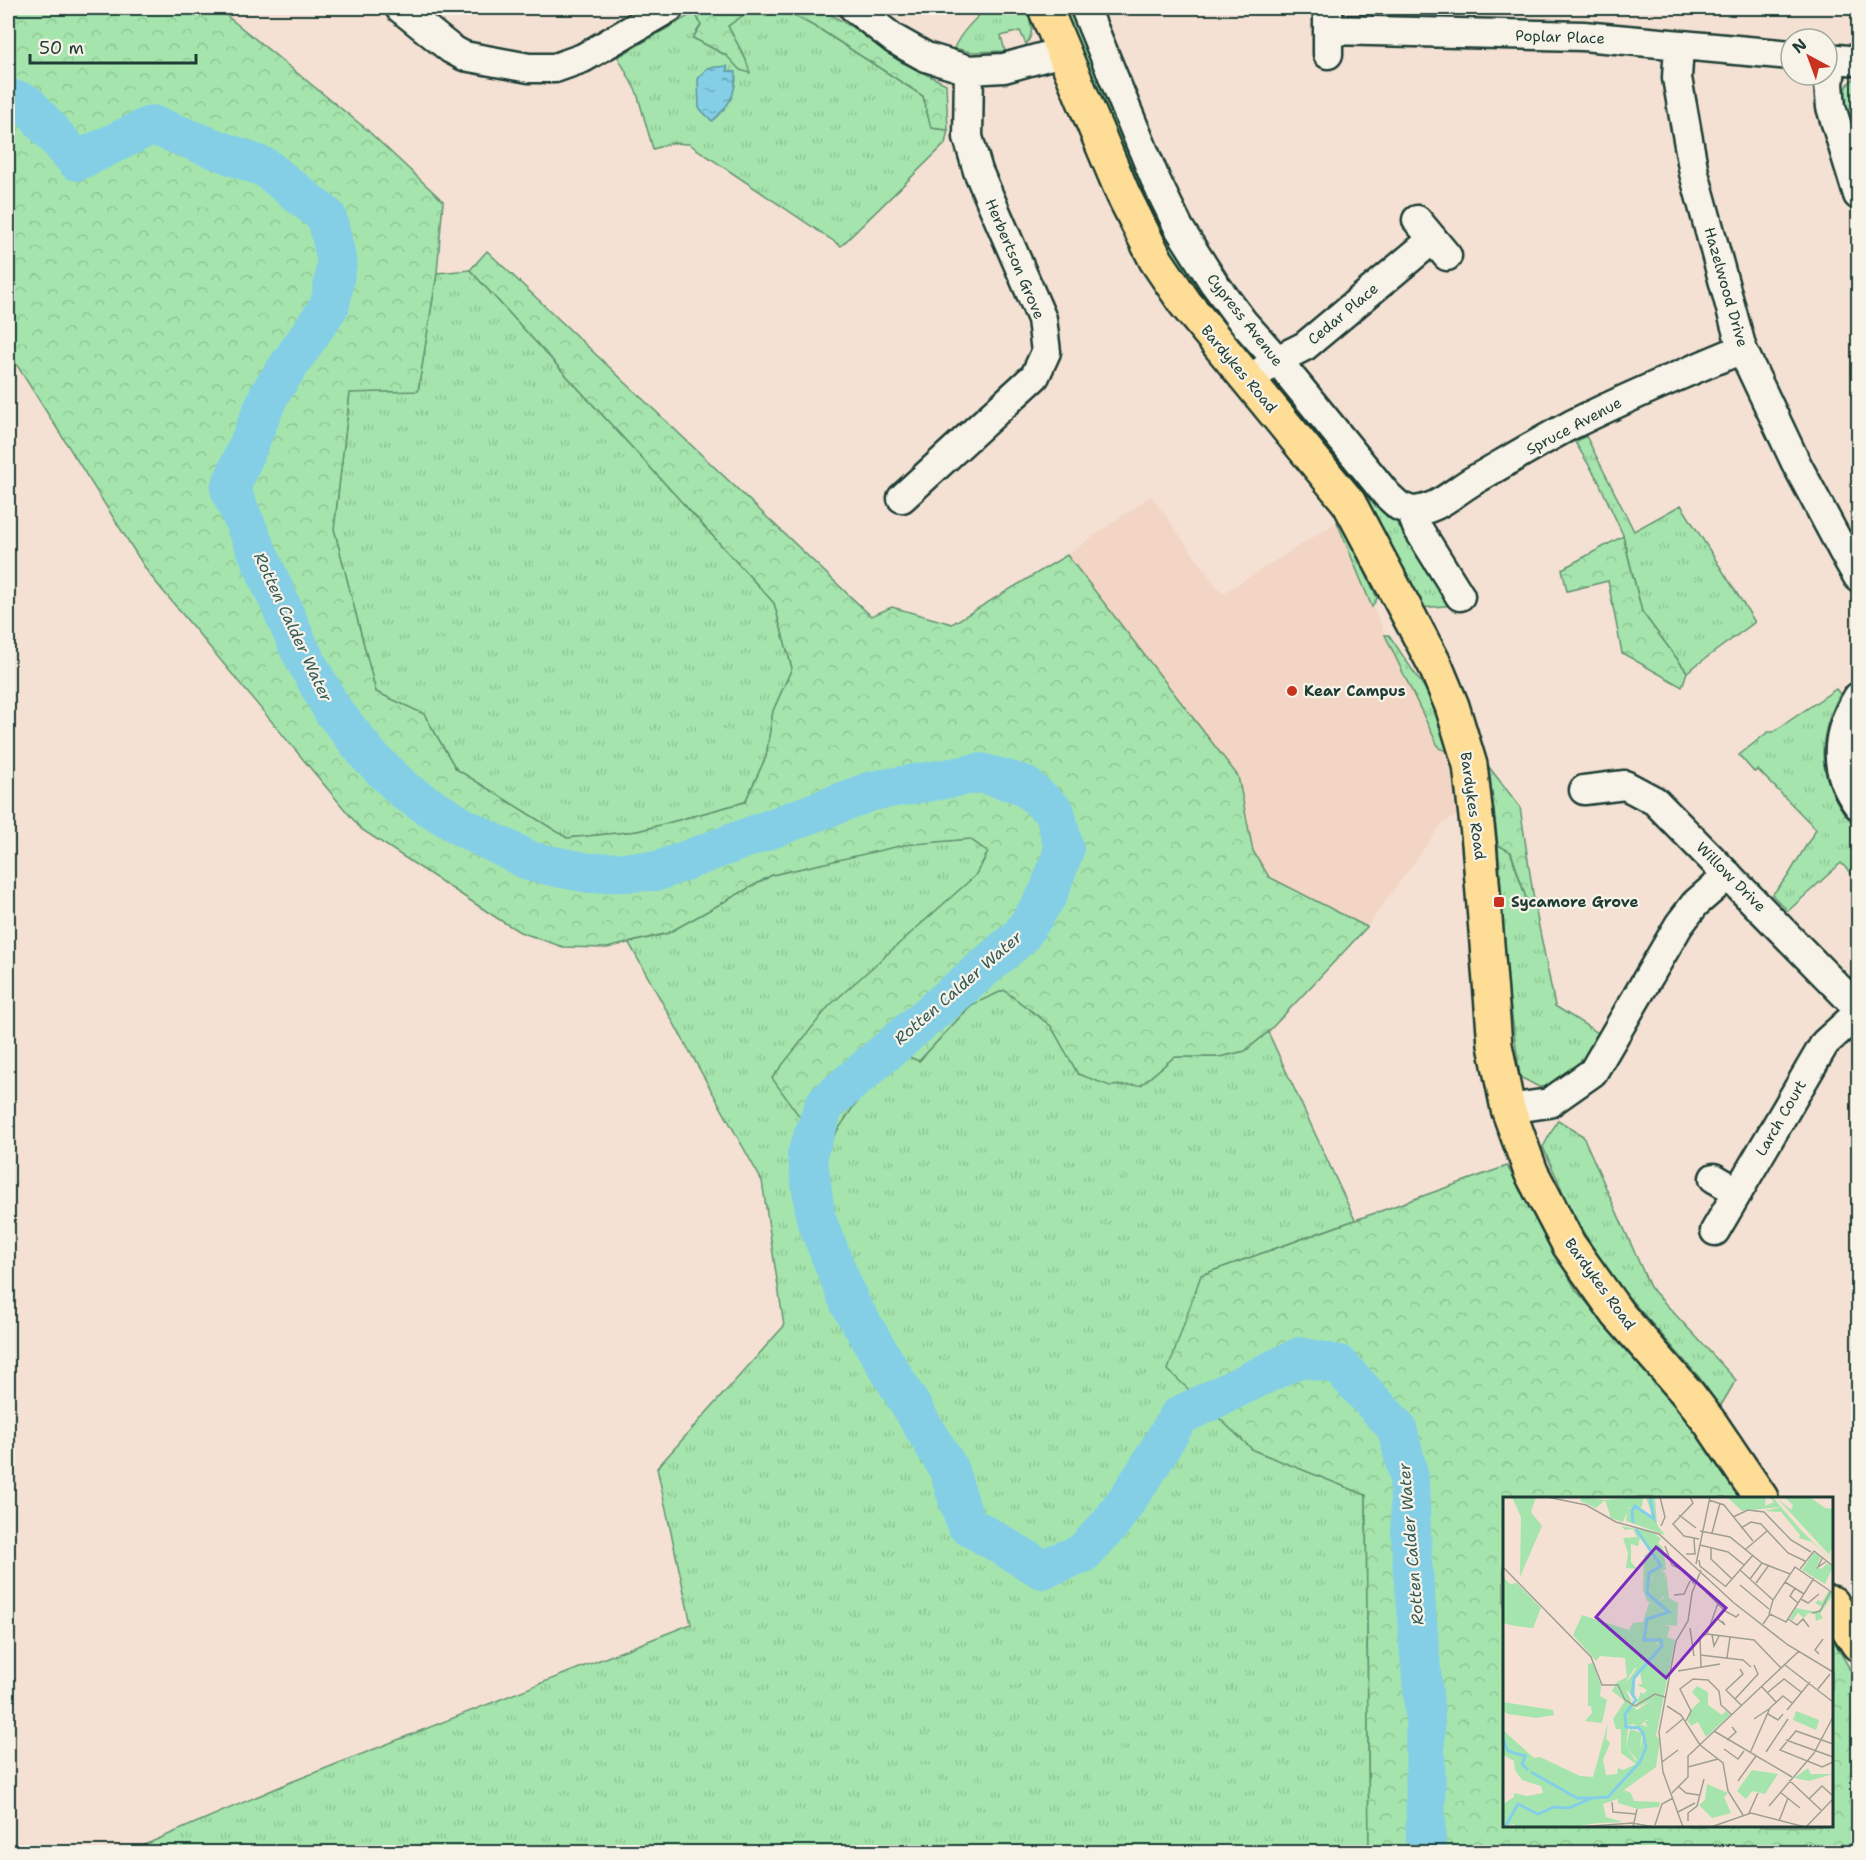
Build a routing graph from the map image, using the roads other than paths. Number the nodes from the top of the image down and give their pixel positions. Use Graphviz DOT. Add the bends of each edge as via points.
graph roads {
  1 [pos="400,8"];
  2 [pos="669,8"];
  3 [pos="854,8"];
  4 [pos="1045,8"];
  5 [pos="1085,8"];
  6 [pos="1328,31"];
  7 [pos="1679,45"];
  8 [pos="1062,52"];
  9 [pos="1779,54"];
  10 [pos="969,70"];
  11 [pos="1829,87"];
  12 [pos="1858,195"];
  13 [pos="1432,239"];
  14 [pos="1742,349"];
  15 [pos="1277,360"];
  16 [pos="1248,382"];
  17 [pos="902,498"];
  18 [pos="1411,511"];
  19 [pos="1858,577"];
  20 [pos="1460,596"];
  21 [pos="1858,698"];
  22 [pos="1584,790"];
  23 [pos="1858,805"];
  24 [pos="1728,875"];
  25 [pos="1858,1008"];
  26 [pos="1858,1013"];
  27 [pos="1508,1109"];
  28 [pos="1715,1232"];
  29 [pos="1760,1497"];
  30 [pos="1833,1606"];
  31 [pos="1858,1644"];
  1 -- 2 [label="street" via="464,56 529,68 555,68 583,58"];
  3 -- 10 [label="street" via="894,39 926,57"];
  4 -- 8 [label="main road, Bardykes Road"];
  5 -- 15 [label="street, Cypress Avenue" via="1179,228 1214,283"];
  6 -- 7 [label="street, Poplar Place" via="1583,36"];
  7 -- 9 [label="street, Poplar Place"];
  7 -- 14 [label="street, Hazelwood Drive" via="1677,78 1694,173"];
  8 -- 10 [label="street" via="1004,68"];
  8 -- 16 [label="main road, Bardykes Road" via="1156,260"];
  10 -- 17 [label="street, Herbertson Grove" via="968,137 978,171 1042,319 1046,352 1035,376"];
  11 -- 12 [label="street" via="1830,106"];
  13 -- 15 [label="street, Cedar Place" via="1305,346"];
  14 -- 18 [label="street, Spruce Avenue" via="1580,421 1439,504 1425,511"];
  14 -- 19 [label="street, Hazelwood Drive" via="1796,463"];
  15 -- 16 [label="street, Cedar Place"];
  15 -- 18 [label="street, Cypress Avenue" via="1387,495"];
  16 -- 27 [label="main road, Bardykes Road" via="1349,503 1435,665 1452,706 1470,765 1496,1045"];
  18 -- 20 [label="street, Cypress Avenue"];
  21 -- 23 [label="street" via="1844,723 1839,744 1840,767"];
  22 -- 24 [label="street, Willow Drive" via="1628,774 1633,788 1655,801"];
  24 -- 25 [label="street, Willow Drive"];
  24 -- 27 [label="street" via="1695,904 1679,925 1593,1072 1549,1103"];
  26 -- 28 [label="street, Larch Court" via="1826,1043 1726,1185"];
  27 -- 29 [label="main road, Bardykes Road" via="1531,1172 1569,1245 1618,1314 1711,1424"];
  30 -- 31 [label="main road"];
}
